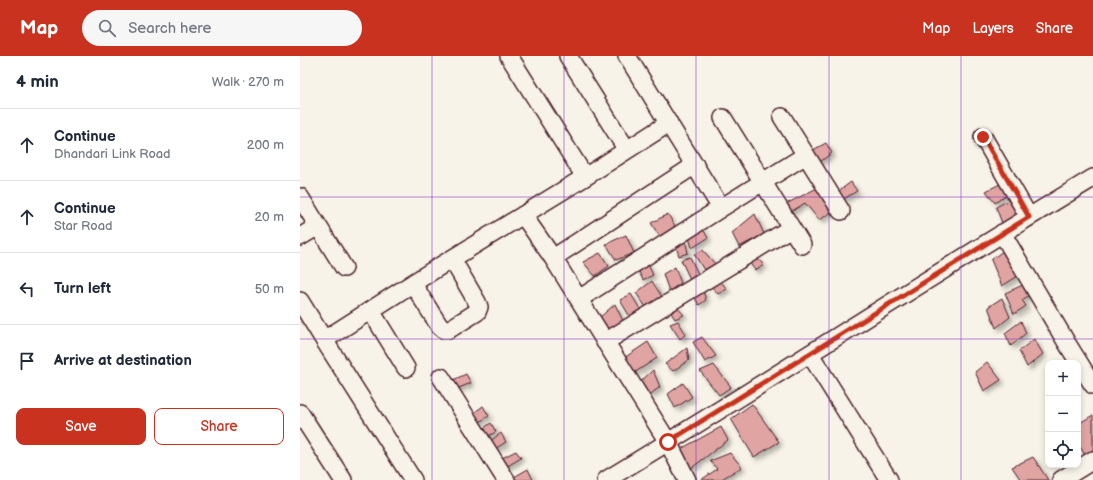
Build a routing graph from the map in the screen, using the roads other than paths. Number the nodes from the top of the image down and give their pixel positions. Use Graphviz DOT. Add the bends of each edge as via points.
graph roads {
  1 [pos="508,56"];
  2 [pos="568,56"];
  3 [pos="627,56"];
  4 [pos="782,117"];
  5 [pos="722,118"];
  6 [pos="669,123"];
  7 [pos="983,137"];
  8 [pos="627,150"];
  9 [pos="806,155"];
  10 [pos="695,165"];
  11 [pos="585,177"];
  12 [pos="1093,178"];
  13 [pos="763,182"];
  14 [pos="300,197"];
  15 [pos="721,208"];
  16 [pos="841,211"];
  17 [pos="523,216"];
  18 [pos="1029,217"];
  19 [pos="318,226"];
  20 [pos="791,228"];
  21 [pos="1002,233"];
  22 [pos="300,237"];
  23 [pos="802,245"];
  24 [pos="553,258"];
  25 [pos="452,259"];
  26 [pos="344,268"];
  27 [pos="413,284"];
  28 [pos="579,300"];
  29 [pos="302,309"];
  30 [pos="371,311"];
  31 [pos="324,340"];
  32 [pos="605,342"];
  33 [pos="810,354"];
  34 [pos="406,368"];
  35 [pos="441,377"];
  36 [pos="1093,385"];
  37 [pos="300,413"];
  38 [pos="668,442"];
  39 [pos="1093,460"];
  40 [pos="344,480"];
  41 [pos="413,480"];
  42 [pos="506,480"];
  43 [pos="606,480"];
  44 [pos="687,480"];
  45 [pos="889,480"];
  46 [pos="1061,480"];
  1 -- 11 [label="street"];
  2 -- 8 [label="street"];
  3 -- 6 [label="street"];
  4 -- 9 [label="street"];
  5 -- 13 [label="street"];
  6 -- 8 [label="street"];
  6 -- 10 [label="street"];
  7 -- 18 [label="street"];
  8 -- 11 [label="street"];
  9 -- 13 [label="street"];
  9 -- 16 [label="street"];
  10 -- 15 [label="street"];
  10 -- 24 [label="street"];
  11 -- 17 [label="street"];
  12 -- 18 [label="street"];
  13 -- 15 [label="street"];
  13 -- 20 [label="street"];
  14 -- 19 [label="street"];
  15 -- 28 [label="street"];
  17 -- 24 [label="street"];
  17 -- 25 [label="street"];
  18 -- 21 [label="street"];
  19 -- 22 [label="street"];
  19 -- 26 [label="street"];
  20 -- 23 [label="street"];
  20 -- 32 [label="street"];
  21 -- 33 [label="street"];
  21 -- 36 [label="street"];
  24 -- 28 [label="street"];
  25 -- 27 [label="street"];
  25 -- 27 [label="street" via="477,302 477,312 444,330"];
  27 -- 30 [label="street"];
  28 -- 32 [label="street"];
  29 -- 31 [label="street"];
  30 -- 31 [label="street"];
  30 -- 34 [label="street"];
  31 -- 41 [label="street"];
  32 -- 38 [label="street"];
  33 -- 38 [label="street"];
  33 -- 45 [label="street"];
  35 -- 42 [label="street"];
  37 -- 40 [label="street"];
  38 -- 43 [label="street"];
  38 -- 44 [label="street"];
  39 -- 46 [label="street"];
}
